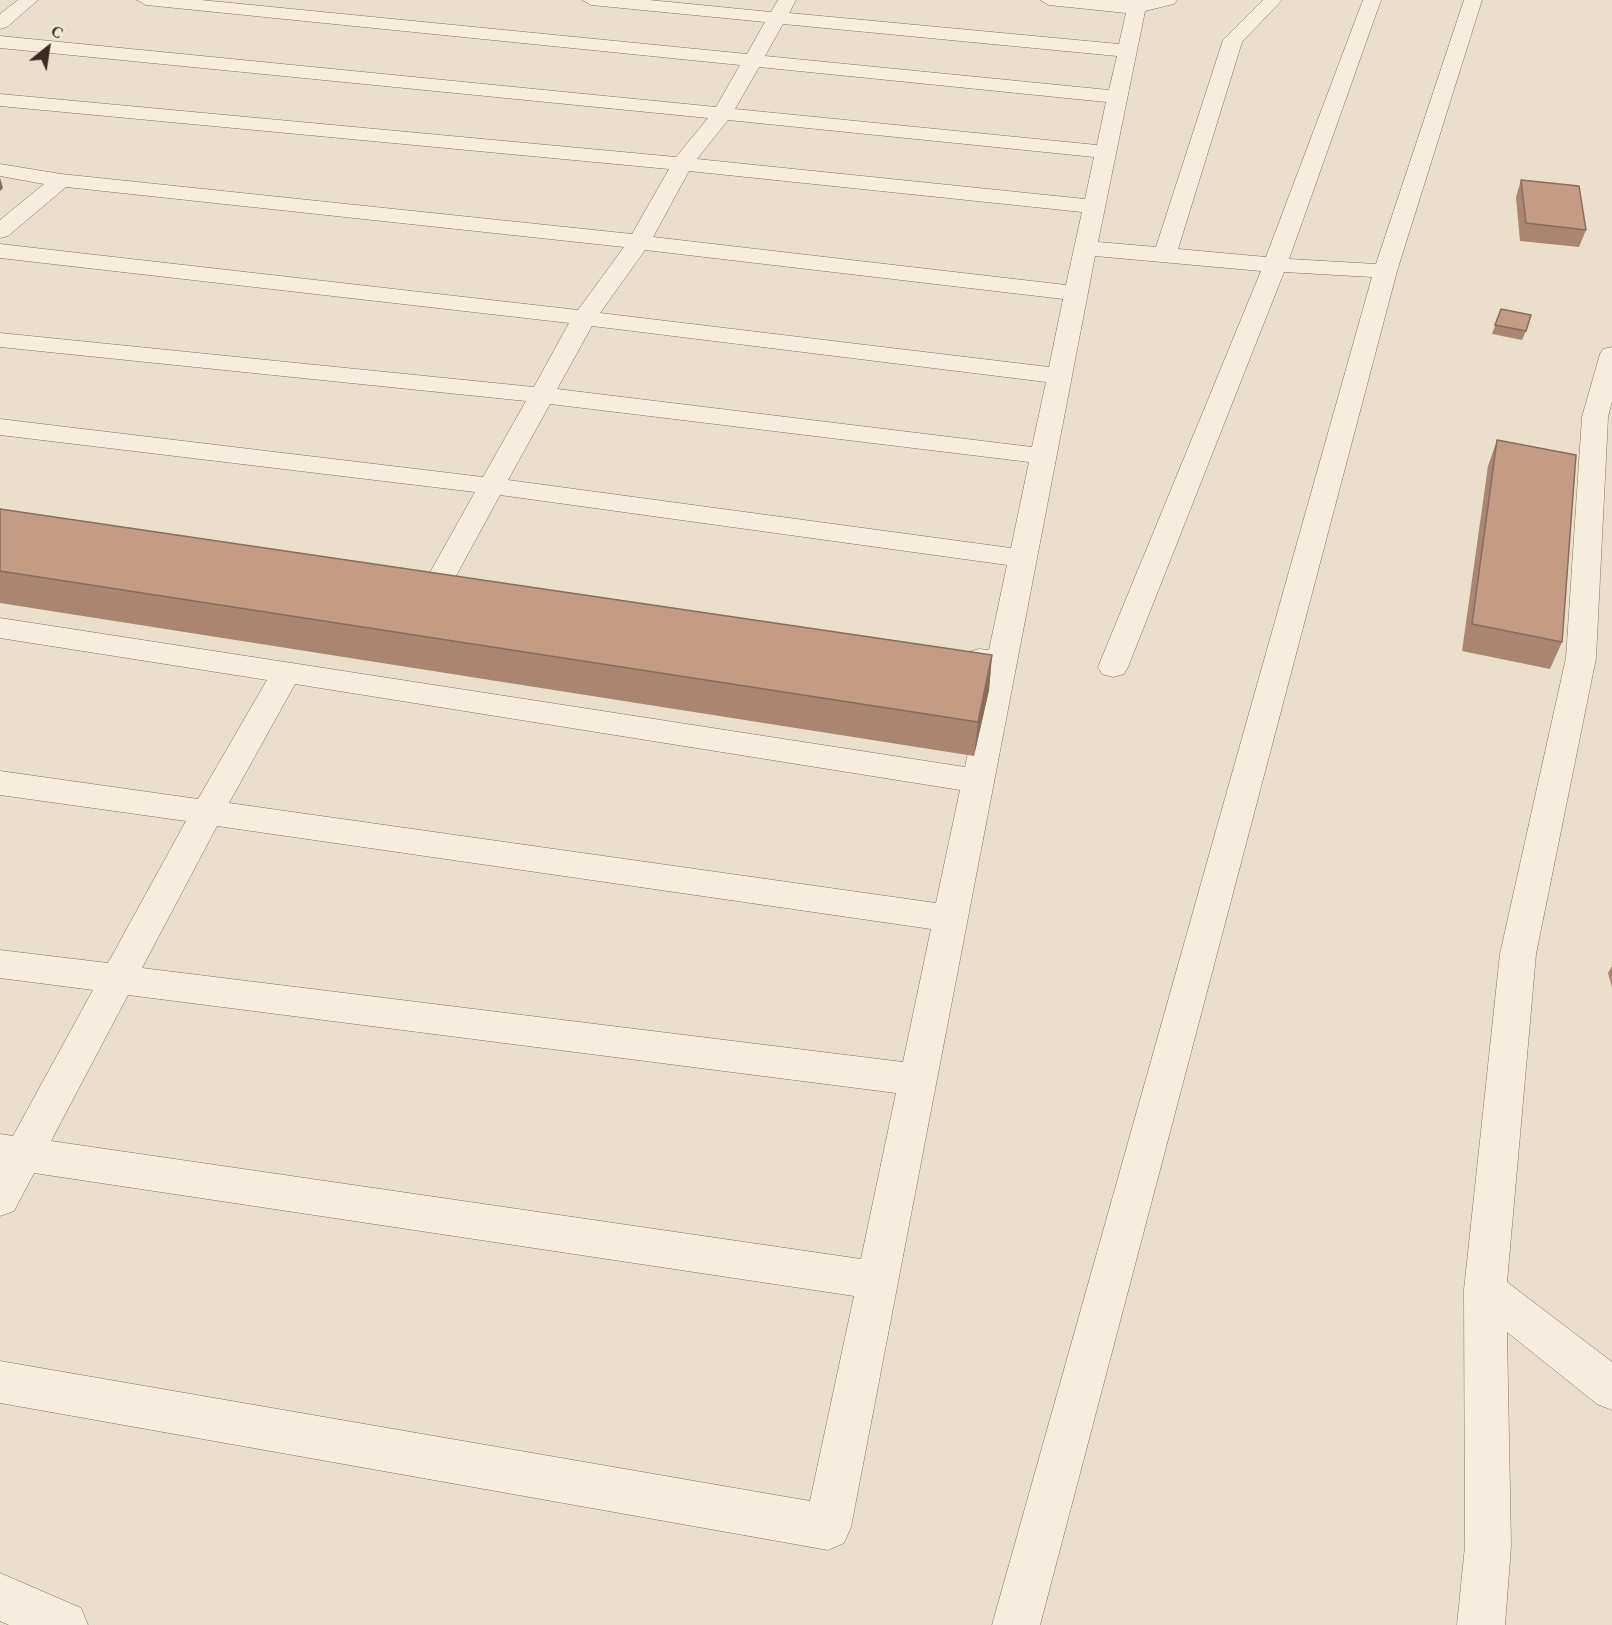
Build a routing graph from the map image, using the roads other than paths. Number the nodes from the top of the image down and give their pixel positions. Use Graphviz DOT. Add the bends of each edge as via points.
graph roads {
  1 [pos="29,0"];
  2 [pos="146,0"];
  3 [pos="591,0"];
  4 [pos="1049,0"];
  5 [pos="1168,0"];
  6 [pos="1273,0"];
  7 [pos="1372,0"];
  8 [pos="1473,0"];
  9 [pos="1137,4"];
  10 [pos="782,9"];
  11 [pos="0,23"];
  12 [pos="0,42"];
  13 [pos="1127,51"];
  14 [pos="753,61"];
  15 [pos="1118,97"];
  16 [pos="0,100"];
  17 [pos="723,113"];
  18 [pos="1106,152"];
  19 [pos="682,164"];
  20 [pos="0,170"];
  21 [pos="61,180"];
  22 [pos="1094,207"];
  23 [pos="0,231"];
  24 [pos="639,242"];
  25 [pos="1085,248"];
  26 [pos="0,251"];
  27 [pos="1164,255"];
  28 [pos="1275,266"];
  29 [pos="1385,271"];
  30 [pos="1076,293"];
  31 [pos="584,318"];
  32 [pos="0,340"];
  33 [pos="1612,354"];
  34 [pos="1059,376"];
  35 [pos="542,395"];
  36 [pos="0,427"];
  37 [pos="1043,456"];
  38 [pos="491,486"];
  39 [pos="1022,558"];
  40 [pos="437,585"];
  41 [pos="0,628"];
  42 [pos="955,655"];
  43 [pos="1002,662"];
  44 [pos="1113,667"];
  45 [pos="286,673"];
  46 [pos="978,781"];
  47 [pos="0,783"];
  48 [pos="207,813"];
  49 [pos="950,918"];
  50 [pos="0,964"];
  51 [pos="117,979"];
  52 [pos="918,1080"];
  53 [pos="12,1153"];
  54 [pos="0,1198"];
  55 [pos="878,1281"];
  56 [pos="1485,1290"];
  57 [pos="0,1382"];
  58 [pos="1612,1389"];
  59 [pos="0,1597"];
  60 [pos="64,1625"];
  61 [pos="1016,1625"];
  62 [pos="1481,1625"];
  1 -- 11 [label="lane"];
  2 -- 14 [label="lane"];
  3 -- 10 [label="lane"];
  4 -- 9 [label="lane"];
  5 -- 9 [label="lane"];
  6 -- 27 [label="lane" via="1233,40"];
  7 -- 28 [label="lane"];
  8 -- 29 [label="lane"];
  9 -- 13 [label="lane"];
  10 -- 13 [label="lane"];
  10 -- 14 [label="lane"];
  12 -- 17 [label="lane"];
  13 -- 15 [label="lane"];
  14 -- 15 [label="lane"];
  14 -- 17 [label="lane"];
  15 -- 18 [label="lane"];
  16 -- 19 [label="lane"];
  17 -- 18 [label="lane"];
  17 -- 19 [label="lane"];
  18 -- 22 [label="lane"];
  19 -- 22 [label="lane"];
  19 -- 24 [label="lane"];
  20 -- 21 [label="lane"];
  21 -- 23 [label="lane"];
  21 -- 24 [label="lane"];
  22 -- 25 [label="lane"];
  24 -- 30 [label="lane"];
  24 -- 31 [label="lane"];
  25 -- 27 [label="lane"];
  25 -- 30 [label="lane"];
  26 -- 31 [label="lane"];
  27 -- 28 [label="lane"];
  28 -- 29 [label="lane"];
  28 -- 44 [label="lane"];
  29 -- 61 [label="lane"];
  30 -- 34 [label="lane"];
  31 -- 34 [label="lane"];
  31 -- 35 [label="lane"];
  32 -- 35 [label="lane"];
  33 -- 56 [label="lane" via="1595,417 1581,658 1518,954"];
  34 -- 37 [label="lane"];
  35 -- 37 [label="lane"];
  35 -- 38 [label="lane"];
  36 -- 38 [label="lane"];
  37 -- 39 [label="lane"];
  38 -- 39 [label="lane"];
  38 -- 40 [label="lane"];
  39 -- 43 [label="lane"];
  41 -- 45 [label="lane"];
  42 -- 43 [label="lane"];
  43 -- 46 [label="lane"];
  45 -- 46 [label="lane"];
  45 -- 48 [label="lane"];
  46 -- 49 [label="lane"];
  47 -- 48 [label="lane"];
  48 -- 49 [label="lane"];
  48 -- 51 [label="lane"];
  49 -- 52 [label="lane"];
  50 -- 51 [label="lane"];
  51 -- 52 [label="lane"];
  51 -- 53 [label="lane"];
  52 -- 55 [label="lane"];
  53 -- 54 [label="lane"];
  53 -- 55 [label="lane"];
  55 -- 57 [label="lane" via="828,1527"];
  56 -- 58 [label="lane"];
  56 -- 62 [label="lane" via="1488,1546"];
  59 -- 60 [label="lane"];
}
